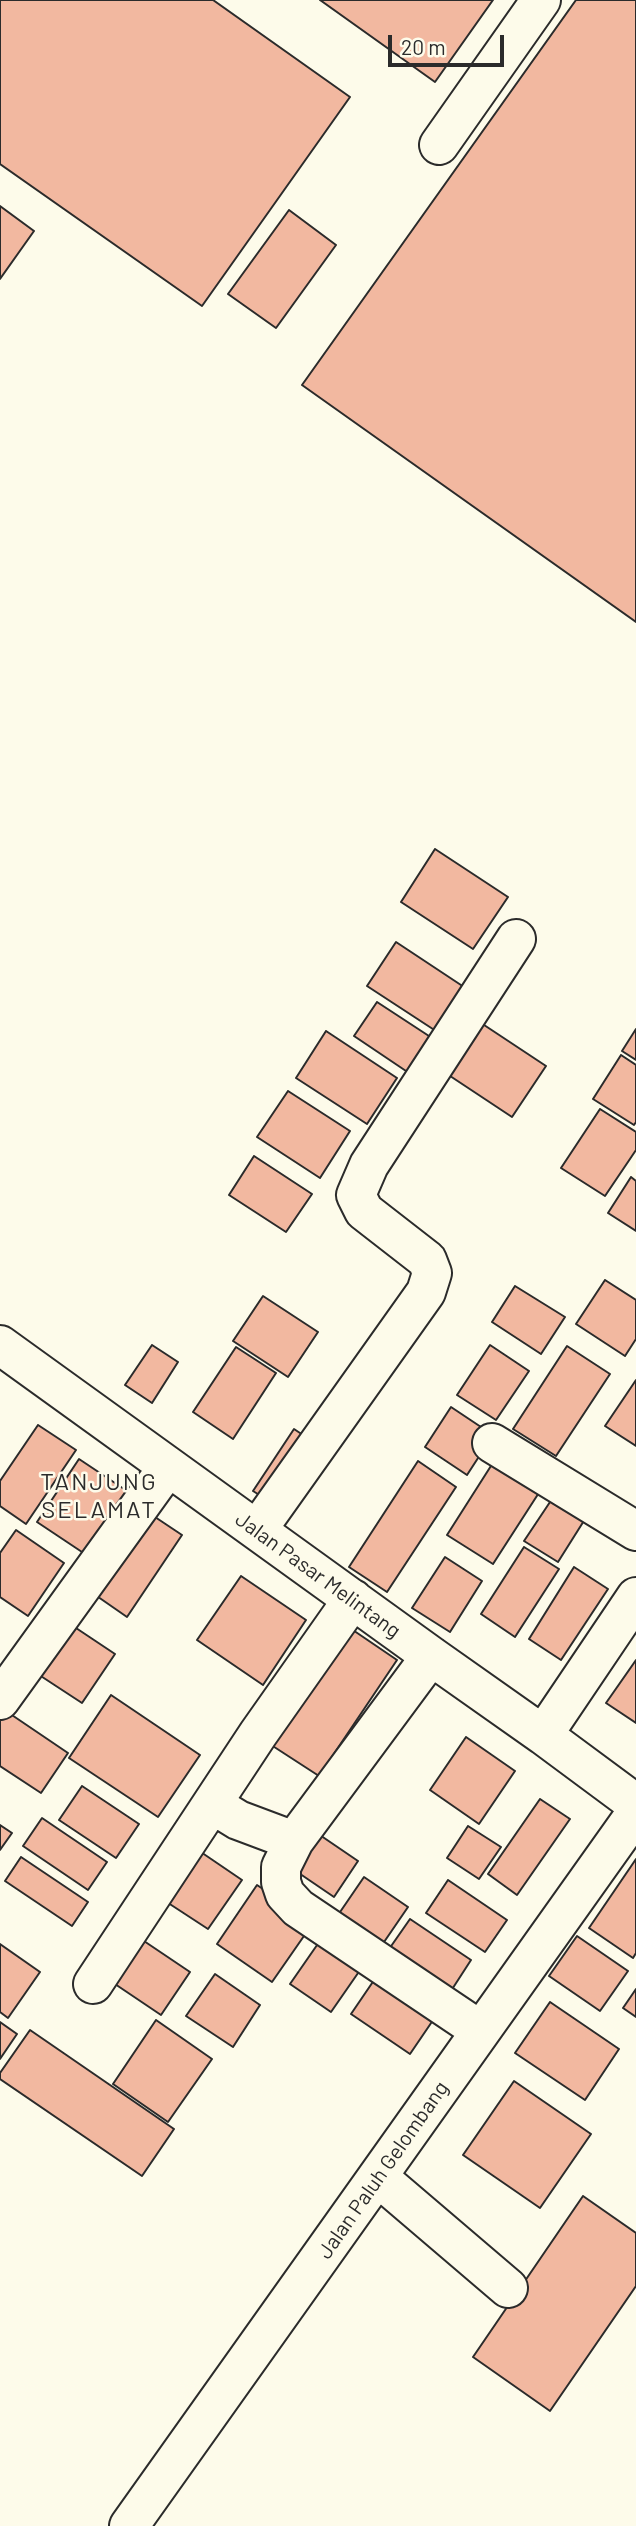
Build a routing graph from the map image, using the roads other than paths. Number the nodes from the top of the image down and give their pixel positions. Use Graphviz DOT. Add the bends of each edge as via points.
graph roads {
  1 [pos="541,0"];
  2 [pos="439,145"];
  3 [pos="516,939"];
  4 [pos="0,1345"];
  5 [pos="492,1443"];
  6 [pos="168,1467"];
  7 [pos="257,1530"];
  8 [pos="636,1531"];
  9 [pos="636,1597"];
  10 [pos="353,1599"];
  11 [pos="430,1656"];
  12 [pos="0,1700"];
  13 [pos="543,1735"];
  14 [pos="212,1804"];
  15 [pos="636,1804"];
  16 [pos="636,1813"];
  17 [pos="294,1841"];
  18 [pos="93,1984"];
  19 [pos="481,2031"];
  20 [pos="378,2177"];
  21 [pos="508,2288"];
  22 [pos="129,2526"];
  1 -- 2 [label="street"];
  3 -- 7 [label="street" via="369,1165 356,1195 364,1211 426,1261 432,1273 426,1292"];
  4 -- 6 [label="street, Jalan Pasar Melintang"];
  5 -- 8 [label="street"];
  6 -- 7 [label="street, Jalan Pasar Melintang"];
  6 -- 12 [label="street"];
  7 -- 10 [label="street, Jalan Pasar Melintang"];
  9 -- 13 [label="street"];
  10 -- 11 [label="street, Jalan Pasar Melintang"];
  10 -- 14 [label="street"];
  11 -- 13 [label="street, Jalan Pasar Melintang"];
  11 -- 17 [label="street"];
  13 -- 15 [label="street, Jalan Pasar Melintang"];
  14 -- 17 [label="street" via="238,1820"];
  14 -- 18 [label="street"];
  16 -- 19 [label="street, Jalan Paluh Gelombang"];
  17 -- 19 [label="street" via="281,1867 281,1882 298,1908"];
  19 -- 20 [label="street, Jalan Paluh Gelombang"];
  20 -- 21 [label="street"];
  20 -- 22 [label="street, Jalan Paluh Gelombang"];
}
